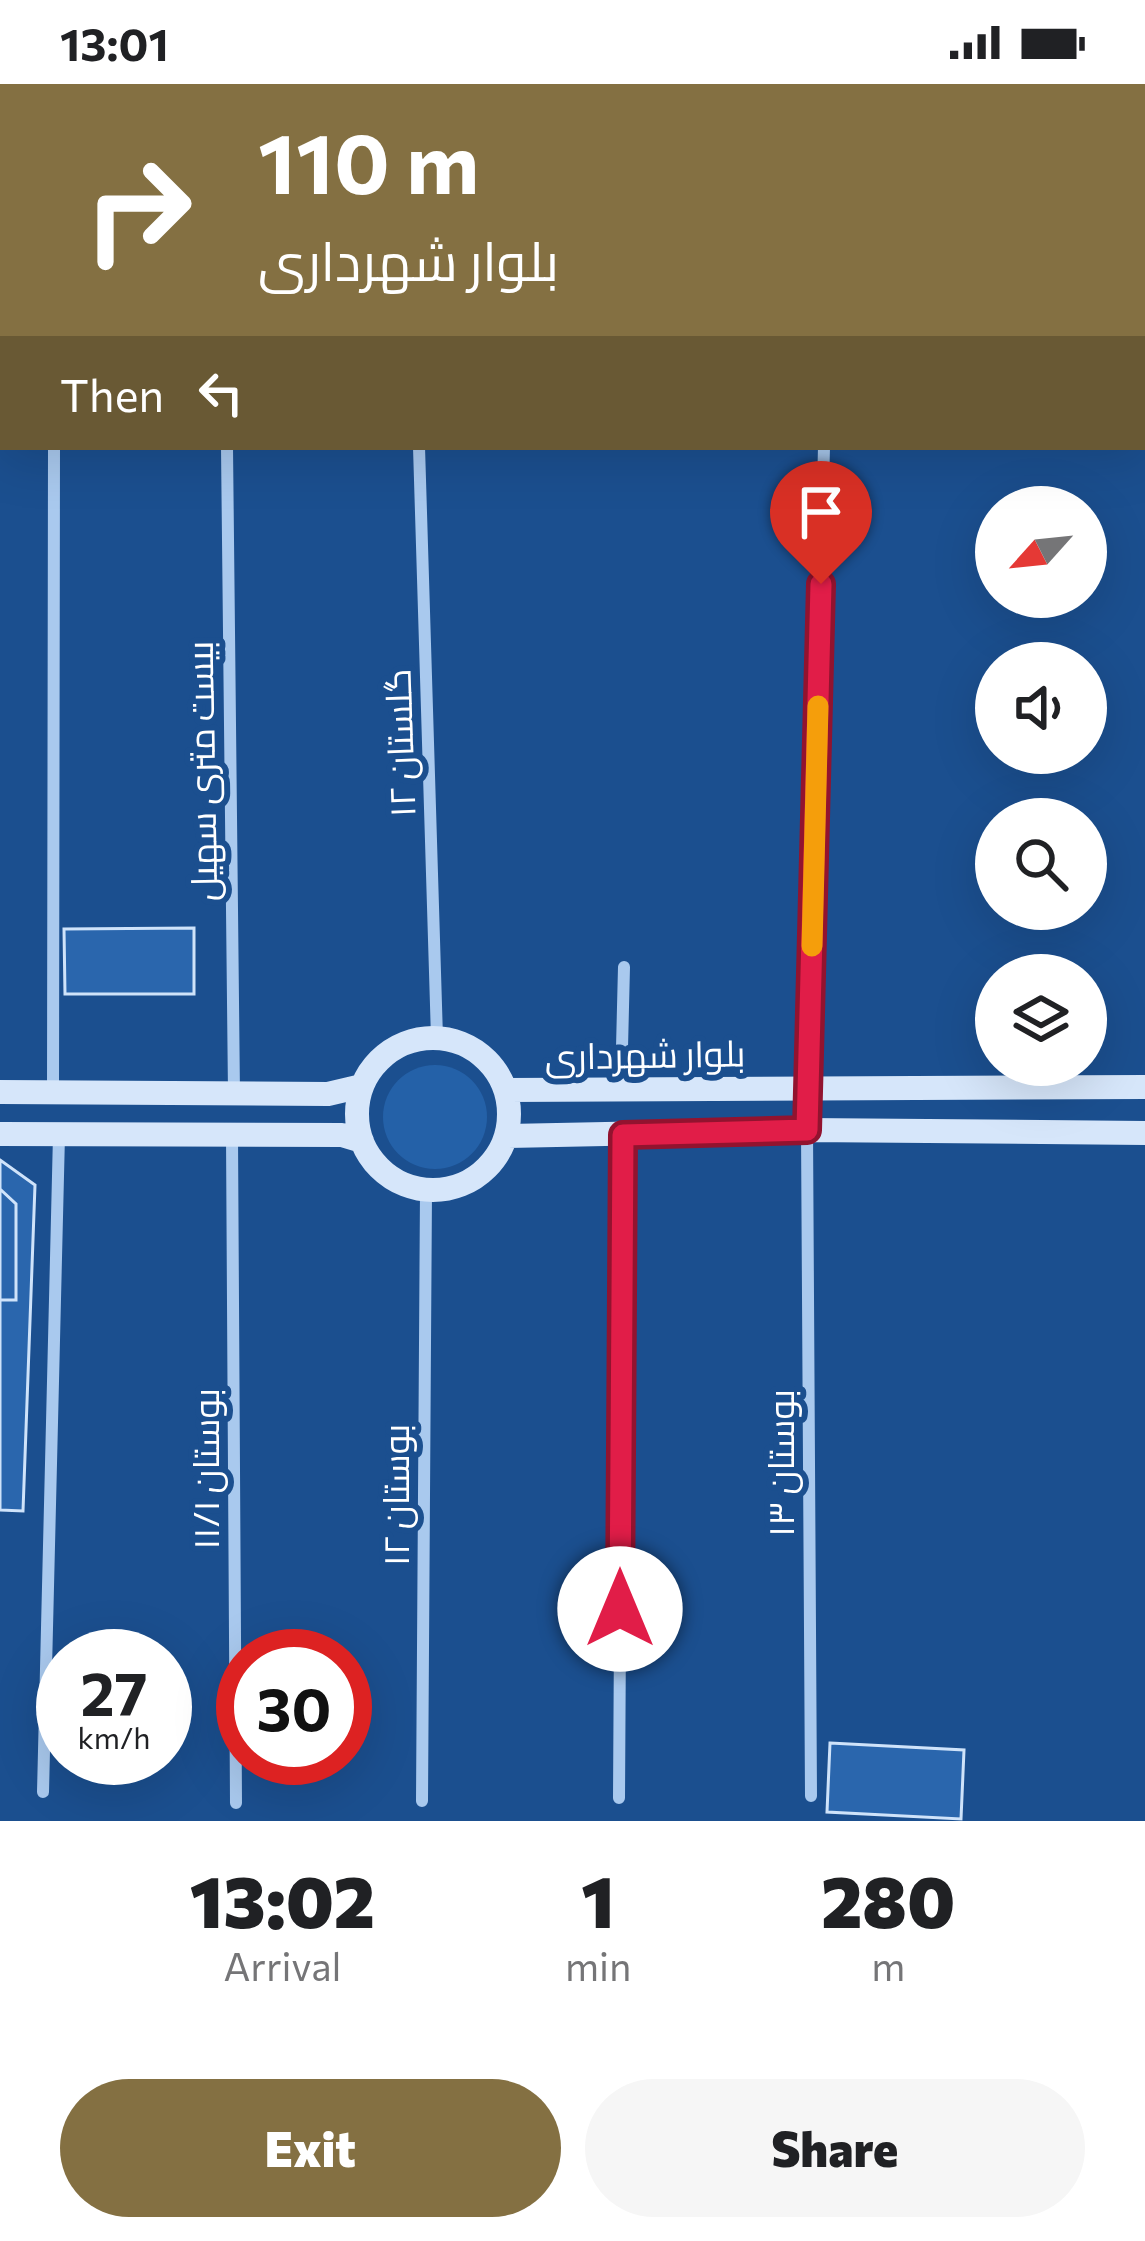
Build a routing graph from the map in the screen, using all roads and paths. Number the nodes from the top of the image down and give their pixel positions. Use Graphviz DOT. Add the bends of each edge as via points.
graph roads {
  1 [pos="54,450"];
  2 [pos="227,450"];
  3 [pos="418,450"];
  4 [pos="824,450"];
  5 [pos="624,967"];
  6 [pos="437,1038"];
  7 [pos="362,1086"];
  8 [pos="808,1087"];
  9 [pos="1145,1087"];
  10 [pos="621,1088"];
  11 [pos="506,1090"];
  12 [pos="0,1092"];
  13 [pos="53,1093"];
  14 [pos="234,1094"];
  15 [pos="807,1130"];
  16 [pos="1145,1132"];
  17 [pos="0,1134"];
  18 [pos="58,1134"];
  19 [pos="232,1134"];
  20 [pos="623,1135"];
  21 [pos="507,1136"];
  22 [pos="362,1141"];
  23 [pos="426,1190"];
  24 [pos="43,1792"];
  25 [pos="812,1796"];
  26 [pos="619,1798"];
  27 [pos="422,1801"];
  28 [pos="236,1803"];
  1 -- 13 [label="street"];
  2 -- 14 [label="street, بیست متری سهیل"];
  3 -- 6 [label="street, گلستان ۱۲"];
  4 -- 8 [label="street, بوستان ۱۳"];
  5 -- 10 [label="street"];
  6 -- 7 [label="main road" via="385,1055"];
  6 -- 11 [label="main road" via="480,1053"];
  7 -- 14 [label="main road"];
  7 -- 22 [label="main road"];
  8 -- 9 [label="main road, بلوار شهرداری"];
  8 -- 10 [label="main road, بلوار شهرداری"];
  8 -- 15 [label="street, بوستان ۱۳"];
  10 -- 11 [label="main road, بلوار شهرداری"];
  11 -- 21 [label="main road"];
  12 -- 13 [label="main road"];
  13 -- 14 [label="main road"];
  15 -- 16 [label="main road"];
  15 -- 20 [label="main road"];
  15 -- 25 [label="street, بوستان ۱۳"];
  17 -- 18 [label="main road"];
  18 -- 19 [label="main road"];
  18 -- 24 [label="street"];
  19 -- 22 [label="main road"];
  19 -- 28 [label="street, بوستان ۱۱/۱"];
  20 -- 21 [label="main road"];
  20 -- 26 [label="street"];
  21 -- 23 [label="main road" via="485,1171 448,1190"];
  22 -- 23 [label="main road" via="394,1180"];
  23 -- 27 [label="street, بوستان ۱۲"];
}
